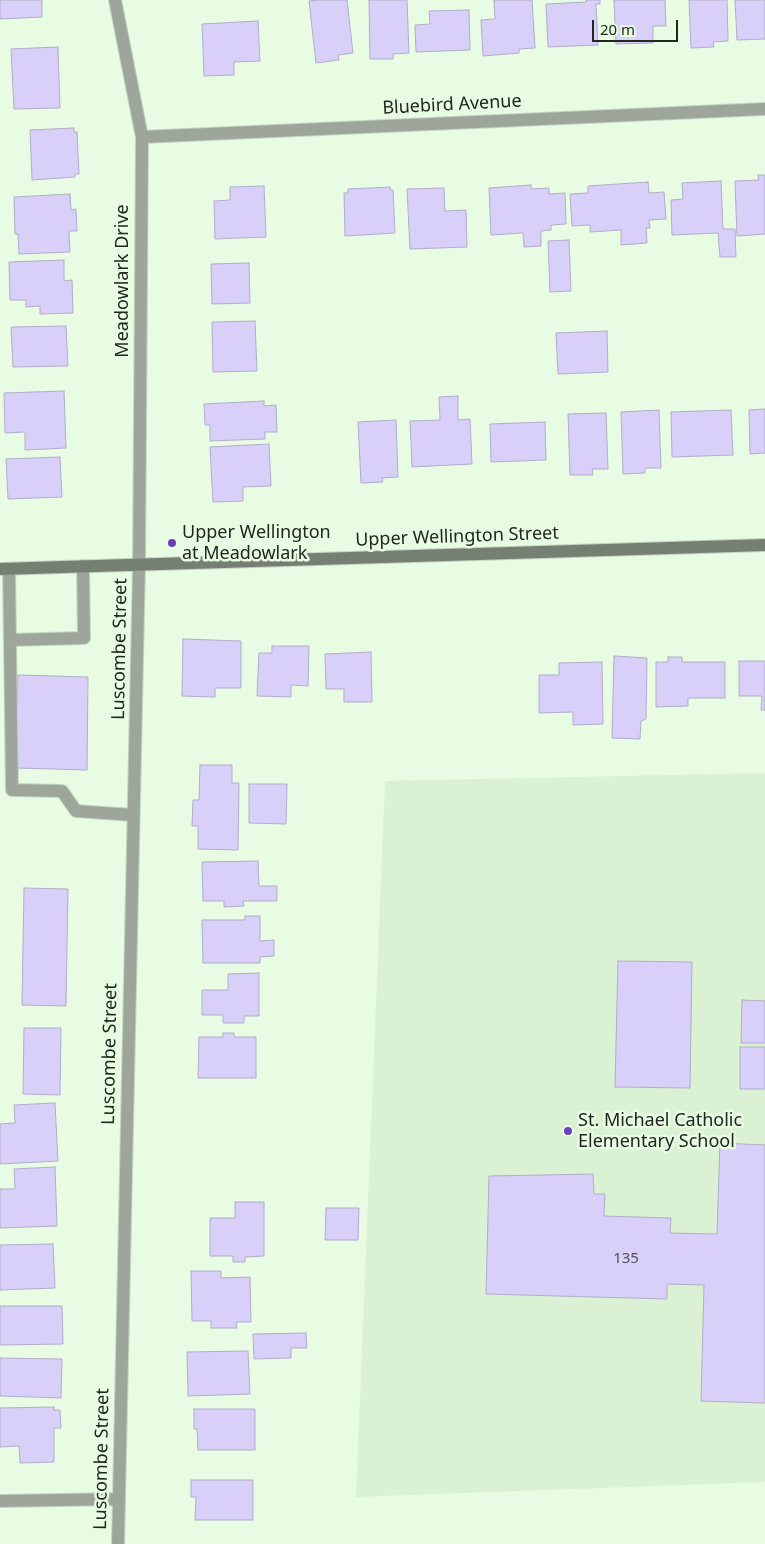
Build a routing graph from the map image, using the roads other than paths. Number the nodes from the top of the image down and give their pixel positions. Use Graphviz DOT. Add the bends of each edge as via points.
graph roads {
  1 [pos="115,0"];
  2 [pos="765,109"];
  3 [pos="142,137"];
  4 [pos="765,545"];
  5 [pos="139,565"];
  6 [pos="83,566"];
  7 [pos="5,569"];
  8 [pos="10,640"];
  9 [pos="133,814"];
  10 [pos="118,1499"];
  11 [pos="0,1501"];
  12 [pos="118,1544"];
  1 -- 3 [label="street, Meadowlark Drive"];
  2 -- 3 [label="street, Bluebird Avenue"];
  3 -- 5 [label="street, Meadowlark Drive"];
  4 -- 5 [label="main road, Upper Wellington Street"];
  5 -- 6 [label="main road, Upper Wellington Street"];
  5 -- 9 [label="street, Luscombe Street"];
  6 -- 7 [label="main road, Upper Wellington Street"];
  6 -- 8 [label="street" via="84,638"];
  7 -- 8 [label="street"];
  8 -- 9 [label="street" via="12,790 62,791 76,811"];
  9 -- 10 [label="street, Luscombe Street"];
  10 -- 11 [label="street"];
  10 -- 12 [label="street, Luscombe Street"];
}
